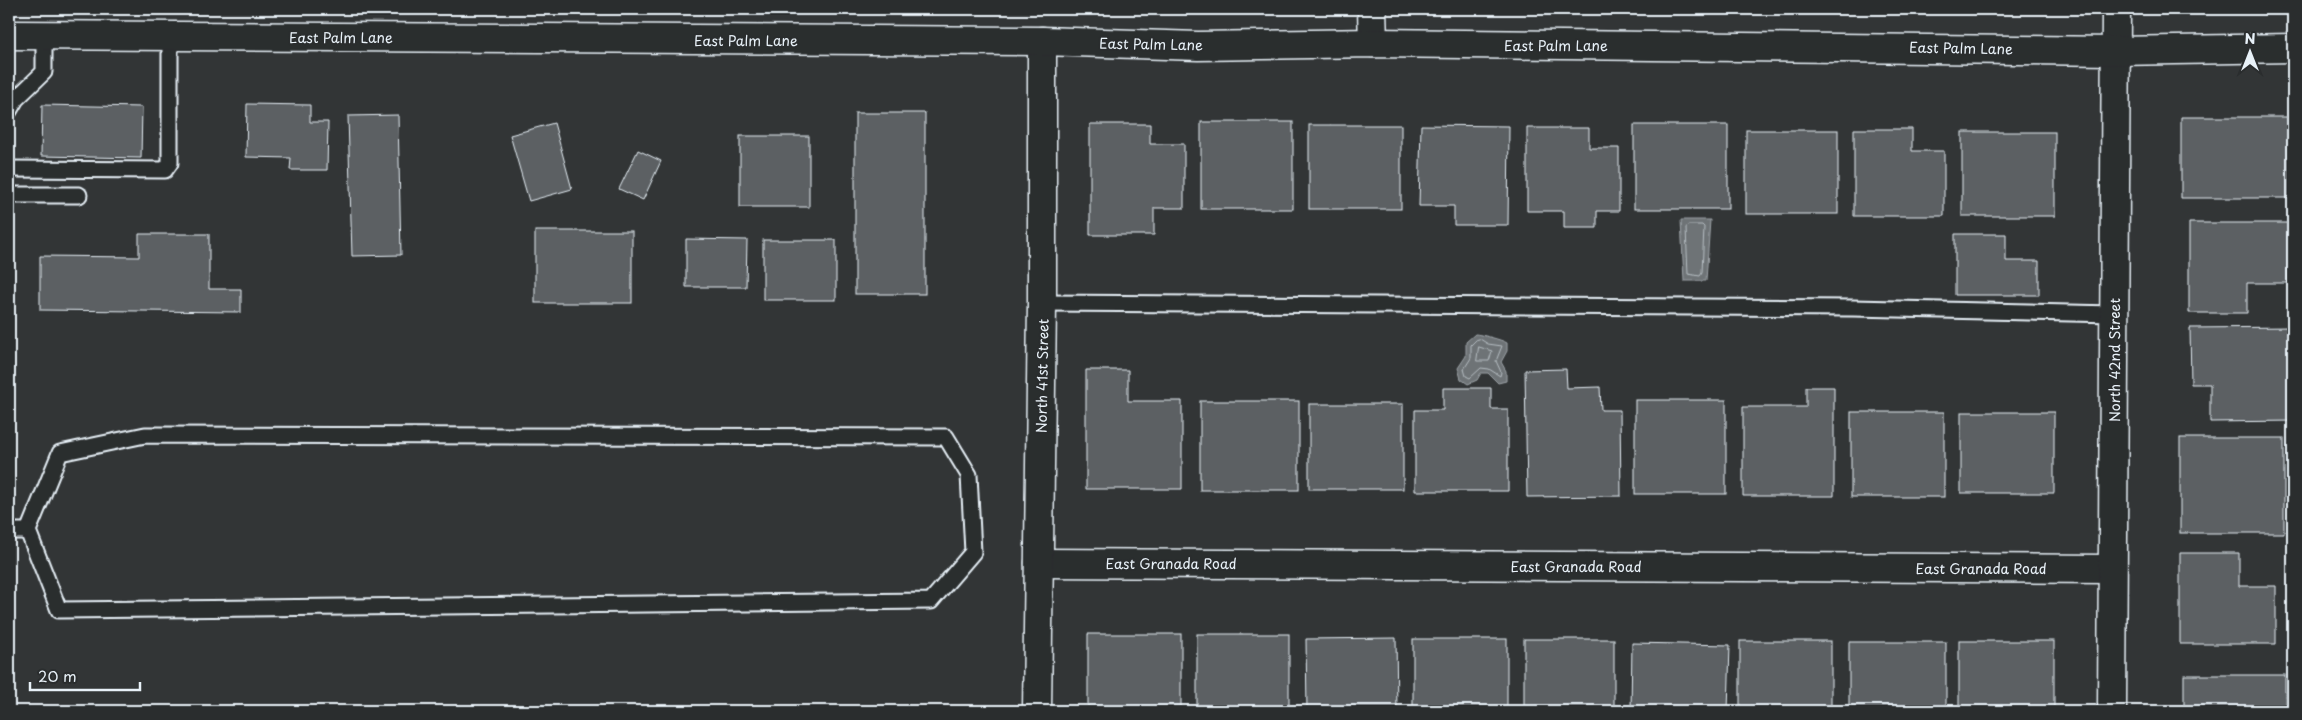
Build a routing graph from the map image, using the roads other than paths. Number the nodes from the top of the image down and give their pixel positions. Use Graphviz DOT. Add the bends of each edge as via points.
graph roads {
  1 [pos="1372,9"];
  2 [pos="2116,9"];
  3 [pos="9,35"];
  4 [pos="44,35"];
  5 [pos="170,36"];
  6 [pos="1042,41"];
  7 [pos="1372,43"];
  8 [pos="2293,48"];
  9 [pos="2116,50"];
  10 [pos="9,111"];
  11 [pos="9,169"];
  12 [pos="9,195"];
  13 [pos="79,195"];
  14 [pos="1042,303"];
  15 [pos="2114,314"];
  16 [pos="9,532"];
  17 [pos="28,532"];
  18 [pos="1039,562"];
  19 [pos="2112,569"];
  20 [pos="1037,711"];
  21 [pos="2112,711"];
  1 -- 7 [label="street"];
  2 -- 9 [label="street, North 42nd Street"];
  3 -- 4 [label="street, East Palm Lane"];
  4 -- 5 [label="street, East Palm Lane"];
  4 -- 10 [label="lane" via="44,72 16,99"];
  5 -- 6 [label="street, East Palm Lane"];
  5 -- 11 [label="lane" via="170,163 165,170"];
  6 -- 7 [label="street, East Palm Lane" via="1198,46"];
  6 -- 14 [label="street, North 41st Street"];
  7 -- 9 [label="street, East Palm Lane"];
  8 -- 9 [label="street, East Palm Lane"];
  9 -- 15 [label="street, North 42nd Street"];
  12 -- 13 [label="lane"];
  14 -- 15 [label="lane" via="1853,308"];
  14 -- 18 [label="street, North 41st Street"];
  15 -- 19 [label="street, North 42nd Street"];
  16 -- 17 [label="lane"];
  17 -- 17 [label="lane" via="59,610 931,602 972,552 969,475 946,436 146,435 60,453"];
  18 -- 19 [label="street, East Granada Road"];
  18 -- 20 [label="street, North 41st Street"];
  19 -- 21 [label="street, North 42nd Street"];
}
